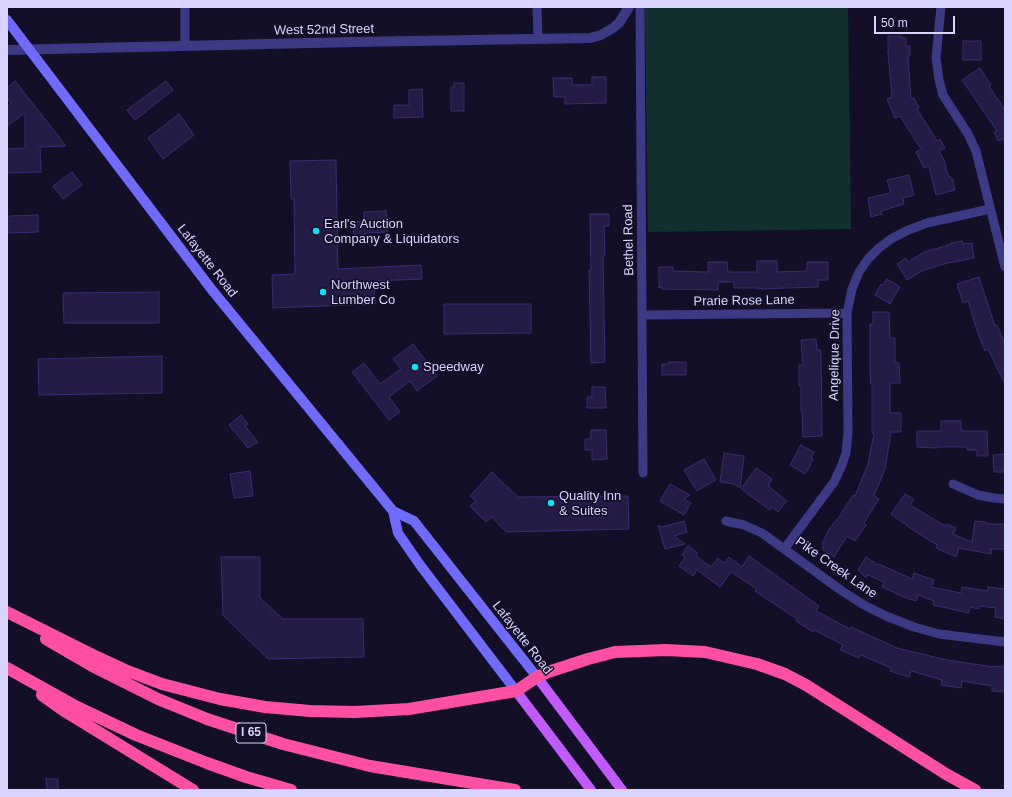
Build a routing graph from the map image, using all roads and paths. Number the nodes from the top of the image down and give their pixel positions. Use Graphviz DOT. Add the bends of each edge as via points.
graph roads {
  1 [pos="185,7"];
  2 [pos="537,7"];
  3 [pos="629,7"];
  4 [pos="640,7"];
  5 [pos="941,7"];
  6 [pos="7,20"];
  7 [pos="538,39"];
  8 [pos="185,46"];
  9 [pos="29,49"];
  10 [pos="7,50"];
  11 [pos="990,209"];
  12 [pos="1005,267"];
  13 [pos="847,313"];
  14 [pos="643,315"];
  15 [pos="643,474"];
  16 [pos="953,484"];
  17 [pos="1005,499"];
  18 [pos="393,511"];
  19 [pos="726,521"];
  20 [pos="785,548"];
  21 [pos="7,612"];
  22 [pos="7,616"];
  23 [pos="1005,642"];
  24 [pos="7,669"];
  25 [pos="537,677"];
  26 [pos="516,691"];
  27 [pos="193,790"];
  28 [pos="291,790"];
  29 [pos="515,790"];
  30 [pos="591,790"];
  31 [pos="622,790"];
  32 [pos="975,790"];
  1 -- 8 [label="street"];
  2 -- 7 [label="street"];
  3 -- 7 [label="street, West 52nd Street" via="619,23 601,35 590,38"];
  4 -- 14 [label="street, Bethel Road"];
  5 -- 11 [label="street" via="936,58 939,80 944,95 973,142"];
  6 -- 9 [label="main road, Lafayette Road"];
  7 -- 8 [label="street, West 52nd Street"];
  8 -- 9 [label="street, West 52nd Street"];
  9 -- 10 [label="street, West 52nd Street"];
  9 -- 18 [label="main road, Lafayette Road" via="212,290"];
  11 -- 12 [label="street"];
  11 -- 13 [label="street, Angelique Drive" via="920,226 885,243 859,272"];
  13 -- 14 [label="street, Prarie Rose Lane"];
  13 -- 20 [label="street, Angelique Drive" via="846,453 834,482"];
  14 -- 15 [label="street, Bethel Road"];
  16 -- 17 [label="street" via="978,495"];
  18 -- 25 [label="main road, Lafayette Road" via="414,521"];
  18 -- 26 [label="main road, Lafayette Road" via="398,533"];
  19 -- 20 [label="street, Pike Creek Lane" via="759,531"];
  20 -- 23 [label="street, Pike Creek Lane" via="853,598 899,621 939,634"];
  21 -- 26 [label="highway" via="143,677 191,692 265,707 374,712 409,709"];
  22 -- 29 [label="highway, I 65" via="96,668 207,719 283,744 370,766"];
  24 -- 27 [label="highway" via="66,712"];
  24 -- 28 [label="highway" via="136,735 246,777"];
  25 -- 26 [label="highway"];
  25 -- 31 [label="main road, Lafayette Road"];
  25 -- 32 [label="highway" via="571,664 615,652 683,650 743,660 806,685"];
  26 -- 30 [label="main road, Lafayette Road"];
}
